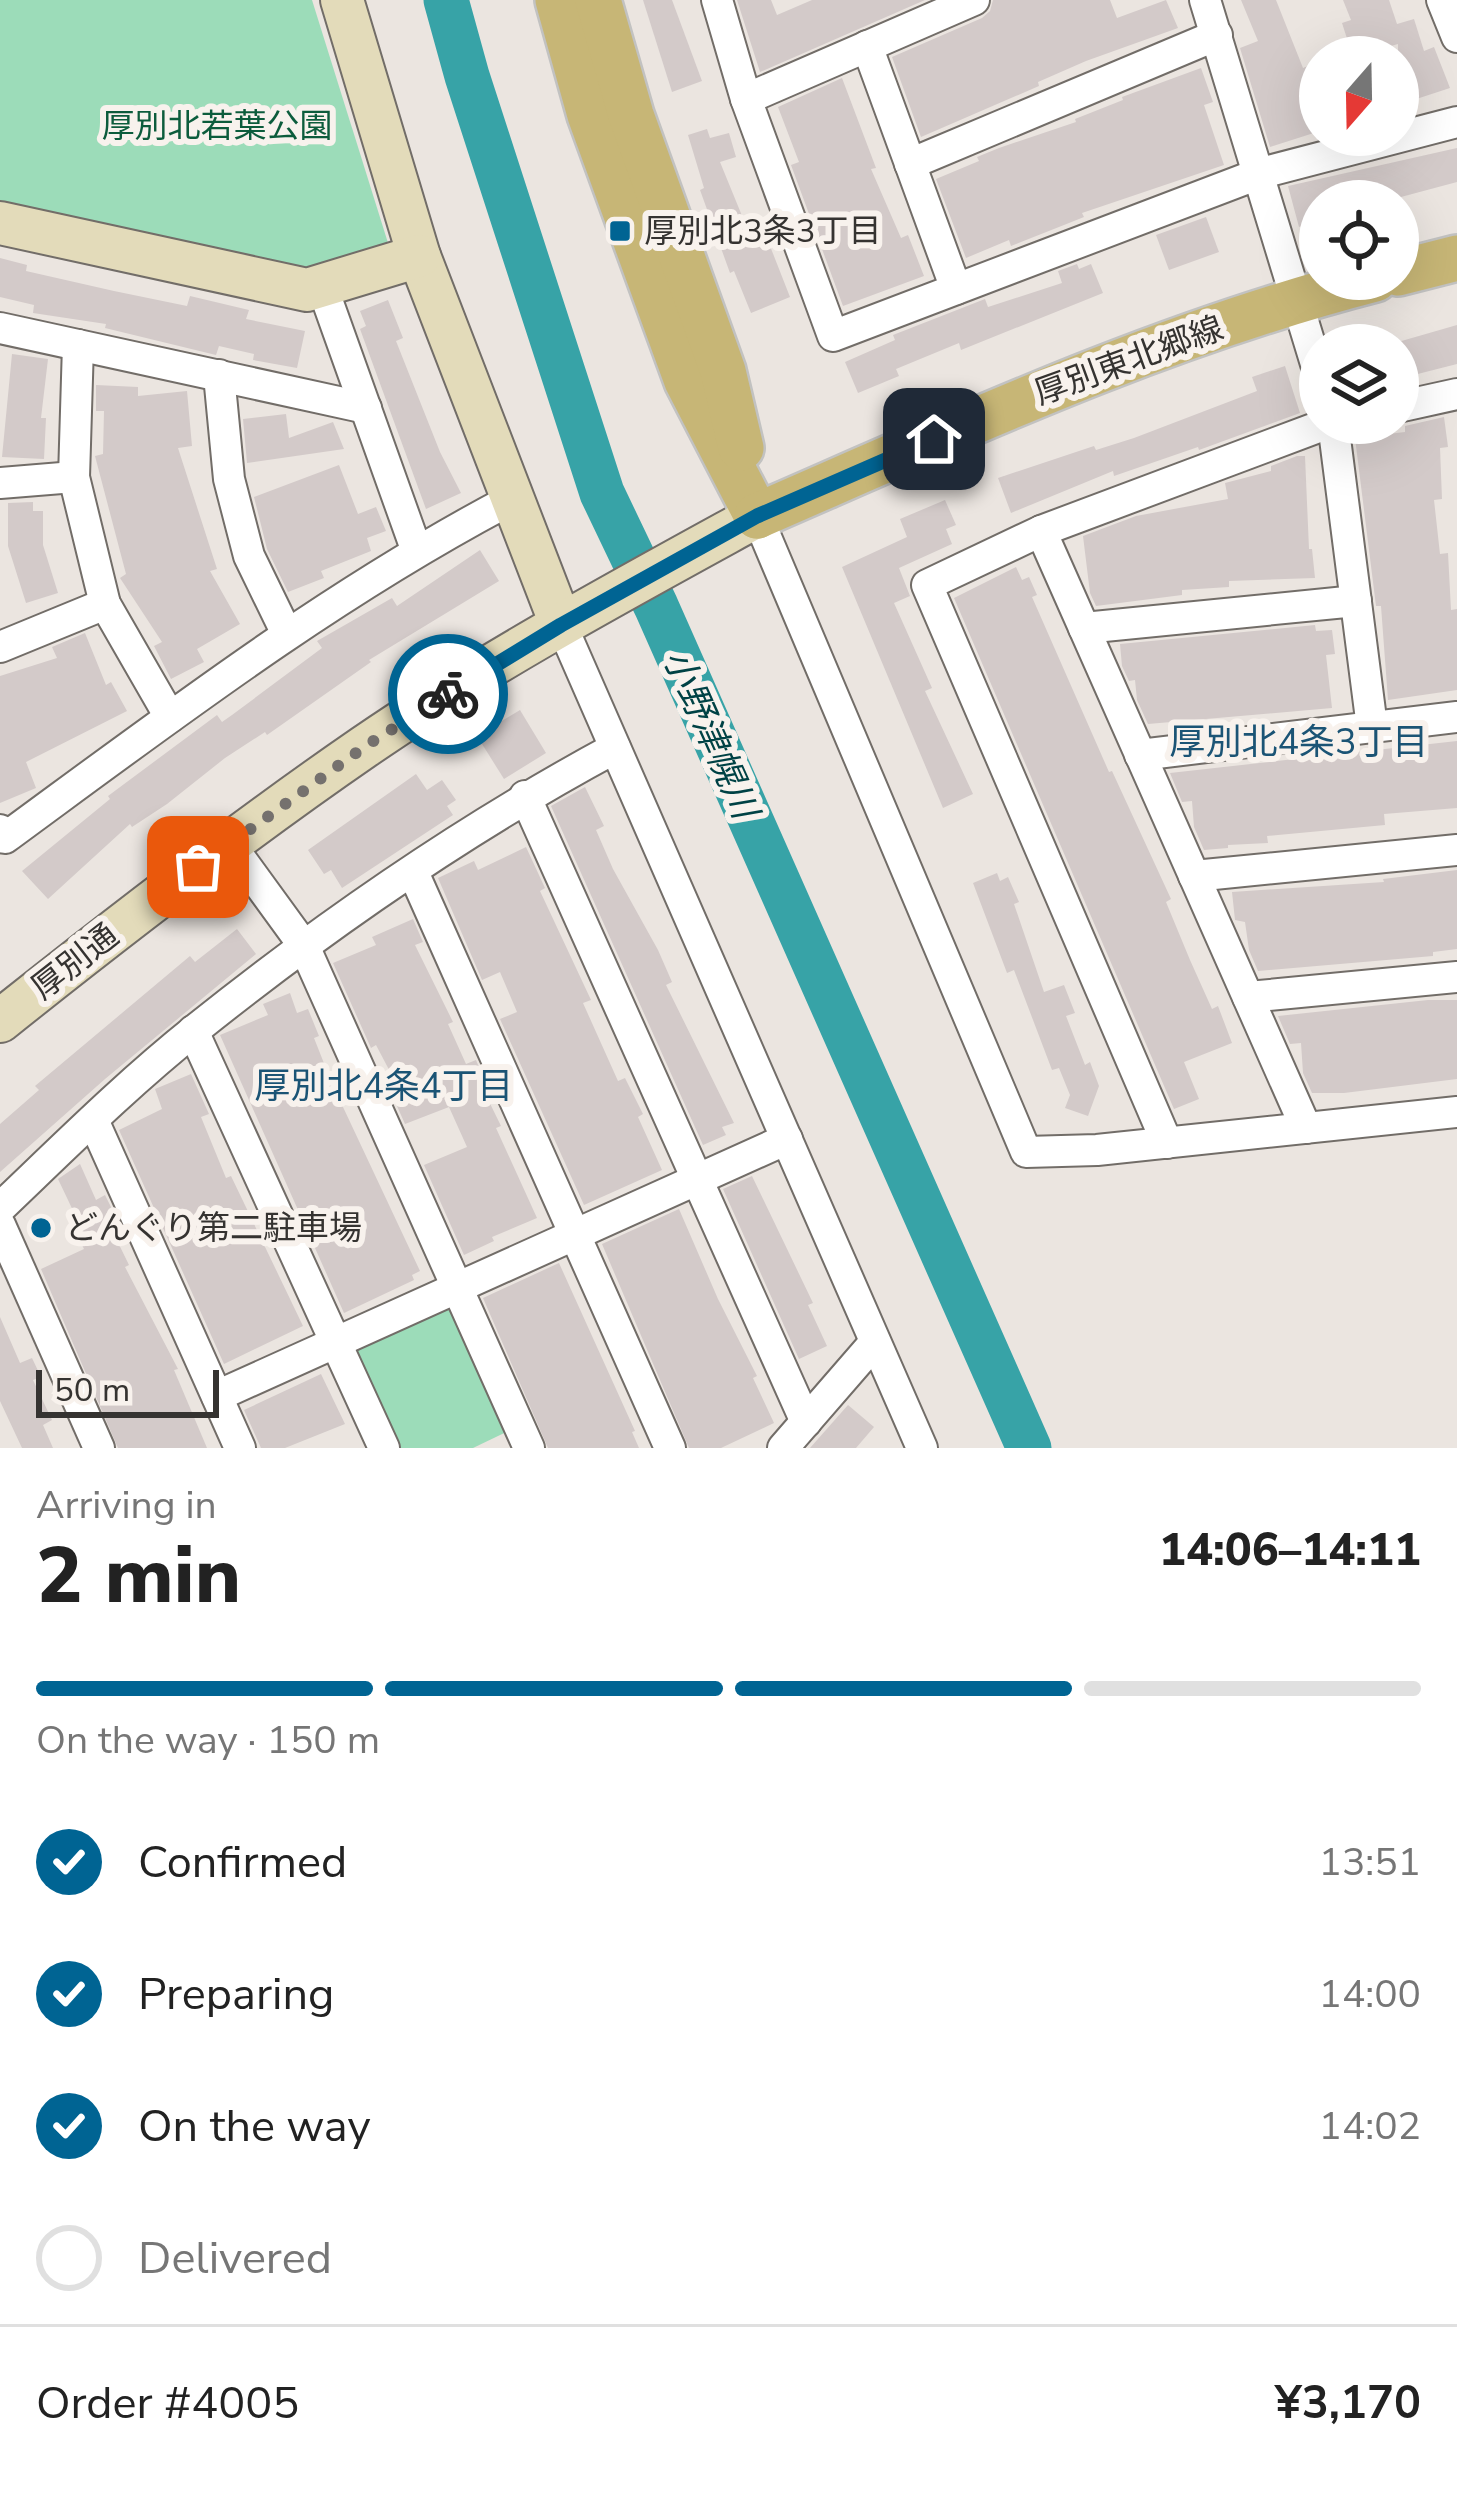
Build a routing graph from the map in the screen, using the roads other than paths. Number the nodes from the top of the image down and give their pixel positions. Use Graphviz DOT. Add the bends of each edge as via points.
graph roads {
  1 [pos="342,0"];
  2 [pos="558,0"];
  3 [pos="598,0"];
  4 [pos="717,0"];
  5 [pos="974,0"];
  6 [pos="1205,0"];
  7 [pos="1442,0"];
  8 [pos="1216,35"];
  9 [pos="1457,37"];
  10 [pos="866,46"];
  11 [pos="746,99"];
  12 [pos="1457,122"];
  13 [pos="910,164"];
  14 [pos="1261,173"];
  15 [pos="0,223"];
  16 [pos="419,256"];
  17 [pos="1457,258"];
  18 [pos="1419,268"];
  19 [pos="322,286"];
  20 [pos="956,289"];
  21 [pos="1298,298"];
  22 [pos="1305,324"];
  23 [pos="0,328"];
  24 [pos="78,345"];
  25 [pos="219,376"];
  26 [pos="1457,394"];
  27 [pos="1419,402"];
  28 [pos="366,408"];
  29 [pos="1299,435"];
  30 [pos="1334,444"];
  31 [pos="74,477"];
  32 [pos="0,483"];
  33 [pos="512,499"];
  34 [pos="757,516"];
  35 [pos="1041,531"];
  36 [pos="416,549"];
  37 [pos="1356,601"];
  38 [pos="105,604"];
  39 [pos="579,614"];
  40 [pos="1084,628"];
  41 [pos="286,632"];
  42 [pos="0,646"];
  43 [pos="1457,716"];
  44 [pos="170,717"];
  45 [pos="1372,727"];
  46 [pos="615,748"];
  47 [pos="1140,754"];
  48 [pos="525,796"];
  49 [pos="0,830"];
  50 [pos="229,843"];
  51 [pos="1457,850"];
  52 [pos="413,872"];
  53 [pos="1194,876"];
  54 [pos="304,946"];
  55 [pos="1457,977"];
  56 [pos="1247,997"];
  57 [pos="0,1021"];
  58 [pos="193,1031"];
  59 [pos="1457,1112"];
  60 [pos="93,1120"];
  61 [pos="1306,1128"];
  62 [pos="787,1139"];
  63 [pos="1167,1143"];
  64 [pos="698,1180"];
  65 [pos="0,1208"];
  66 [pos="0,1225"];
  67 [pos="575,1234"];
  68 [pos="457,1288"];
  69 [pos="875,1342"];
  70 [pos="336,1343"];
  71 [pos="217,1396"];
  72 [pos="806,1421"];
  73 [pos="917,1445"];
  74 [pos="99,1448"];
  75 [pos="240,1448"];
  76 [pos="384,1448"];
  77 [pos="529,1448"];
  78 [pos="670,1448"];
  79 [pos="783,1448"];
  1 -- 16 [label="street"];
  2 -- 34 [label="main road" via="590,115 687,381"];
  3 -- 34 [label="main road" via="723,371"];
  4 -- 11 [label="street"];
  5 -- 10 [label="street"];
  6 -- 8 [label="street"];
  7 -- 9 [label="street"];
  8 -- 13 [label="street"];
  8 -- 14 [label="street"];
  10 -- 11 [label="street"];
  10 -- 13 [label="street"];
  11 -- 20 [label="street" via="833,336"];
  12 -- 14 [label="street"];
  13 -- 20 [label="street"];
  14 -- 20 [label="street"];
  14 -- 21 [label="street"];
  15 -- 19 [label="street" via="308,290"];
  16 -- 19 [label="street"];
  16 -- 33 [label="street"];
  17 -- 18 [label="main road"];
  19 -- 28 [label="street"];
  21 -- 22 [label="street"];
  21 -- 34 [label="main road, 厚別東北郷線" via="1050,388"];
  23 -- 24 [label="street"];
  24 -- 25 [label="street"];
  24 -- 31 [label="street"];
  25 -- 28 [label="street"];
  25 -- 41 [label="street" via="249,556"];
  26 -- 27 [label="street"];
  28 -- 36 [label="street"];
  29 -- 35 [label="street"];
  30 -- 37 [label="street"];
  31 -- 32 [label="street"];
  31 -- 38 [label="street"];
  33 -- 36 [label="street"];
  33 -- 39 [label="street"];
  34 -- 39 [label="street, 厚別通"];
  34 -- 63 [label="street" via="1026,1152"];
  35 -- 40 [label="street"];
  35 -- 63 [label="street" via="927,585"];
  36 -- 41 [label="street"];
  37 -- 40 [label="street"];
  37 -- 45 [label="street"];
  38 -- 42 [label="street"];
  38 -- 44 [label="street"];
  39 -- 46 [label="street"];
  39 -- 50 [label="street, 厚別通" via="367,745"];
  40 -- 47 [label="street"];
  41 -- 44 [label="street"];
  43 -- 45 [label="street"];
  44 -- 49 [label="street" via="5,838"];
  45 -- 47 [label="street"];
  46 -- 48 [label="street"];
  46 -- 62 [label="street"];
  47 -- 53 [label="street"];
  48 -- 52 [label="street"];
  48 -- 64 [label="street"];
  50 -- 54 [label="street"];
  50 -- 57 [label="street, 厚別通"];
  51 -- 53 [label="street"];
  52 -- 54 [label="street"];
  52 -- 67 [label="street"];
  53 -- 56 [label="street"];
  54 -- 58 [label="street"];
  54 -- 68 [label="street"];
  55 -- 56 [label="street"];
  56 -- 61 [label="street"];
  58 -- 60 [label="street"];
  58 -- 70 [label="street"];
  59 -- 61 [label="street"];
  60 -- 65 [label="street"];
  60 -- 71 [label="street"];
  61 -- 63 [label="street"];
  62 -- 64 [label="street"];
  62 -- 69 [label="street"];
  64 -- 67 [label="street"];
  64 -- 72 [label="street"];
  66 -- 74 [label="street"];
  67 -- 68 [label="street"];
  67 -- 78 [label="street"];
  68 -- 70 [label="street"];
  68 -- 77 [label="street"];
  69 -- 72 [label="street"];
  69 -- 73 [label="street"];
  70 -- 71 [label="street"];
  70 -- 76 [label="street"];
  71 -- 75 [label="street"];
  72 -- 79 [label="street"];
}
